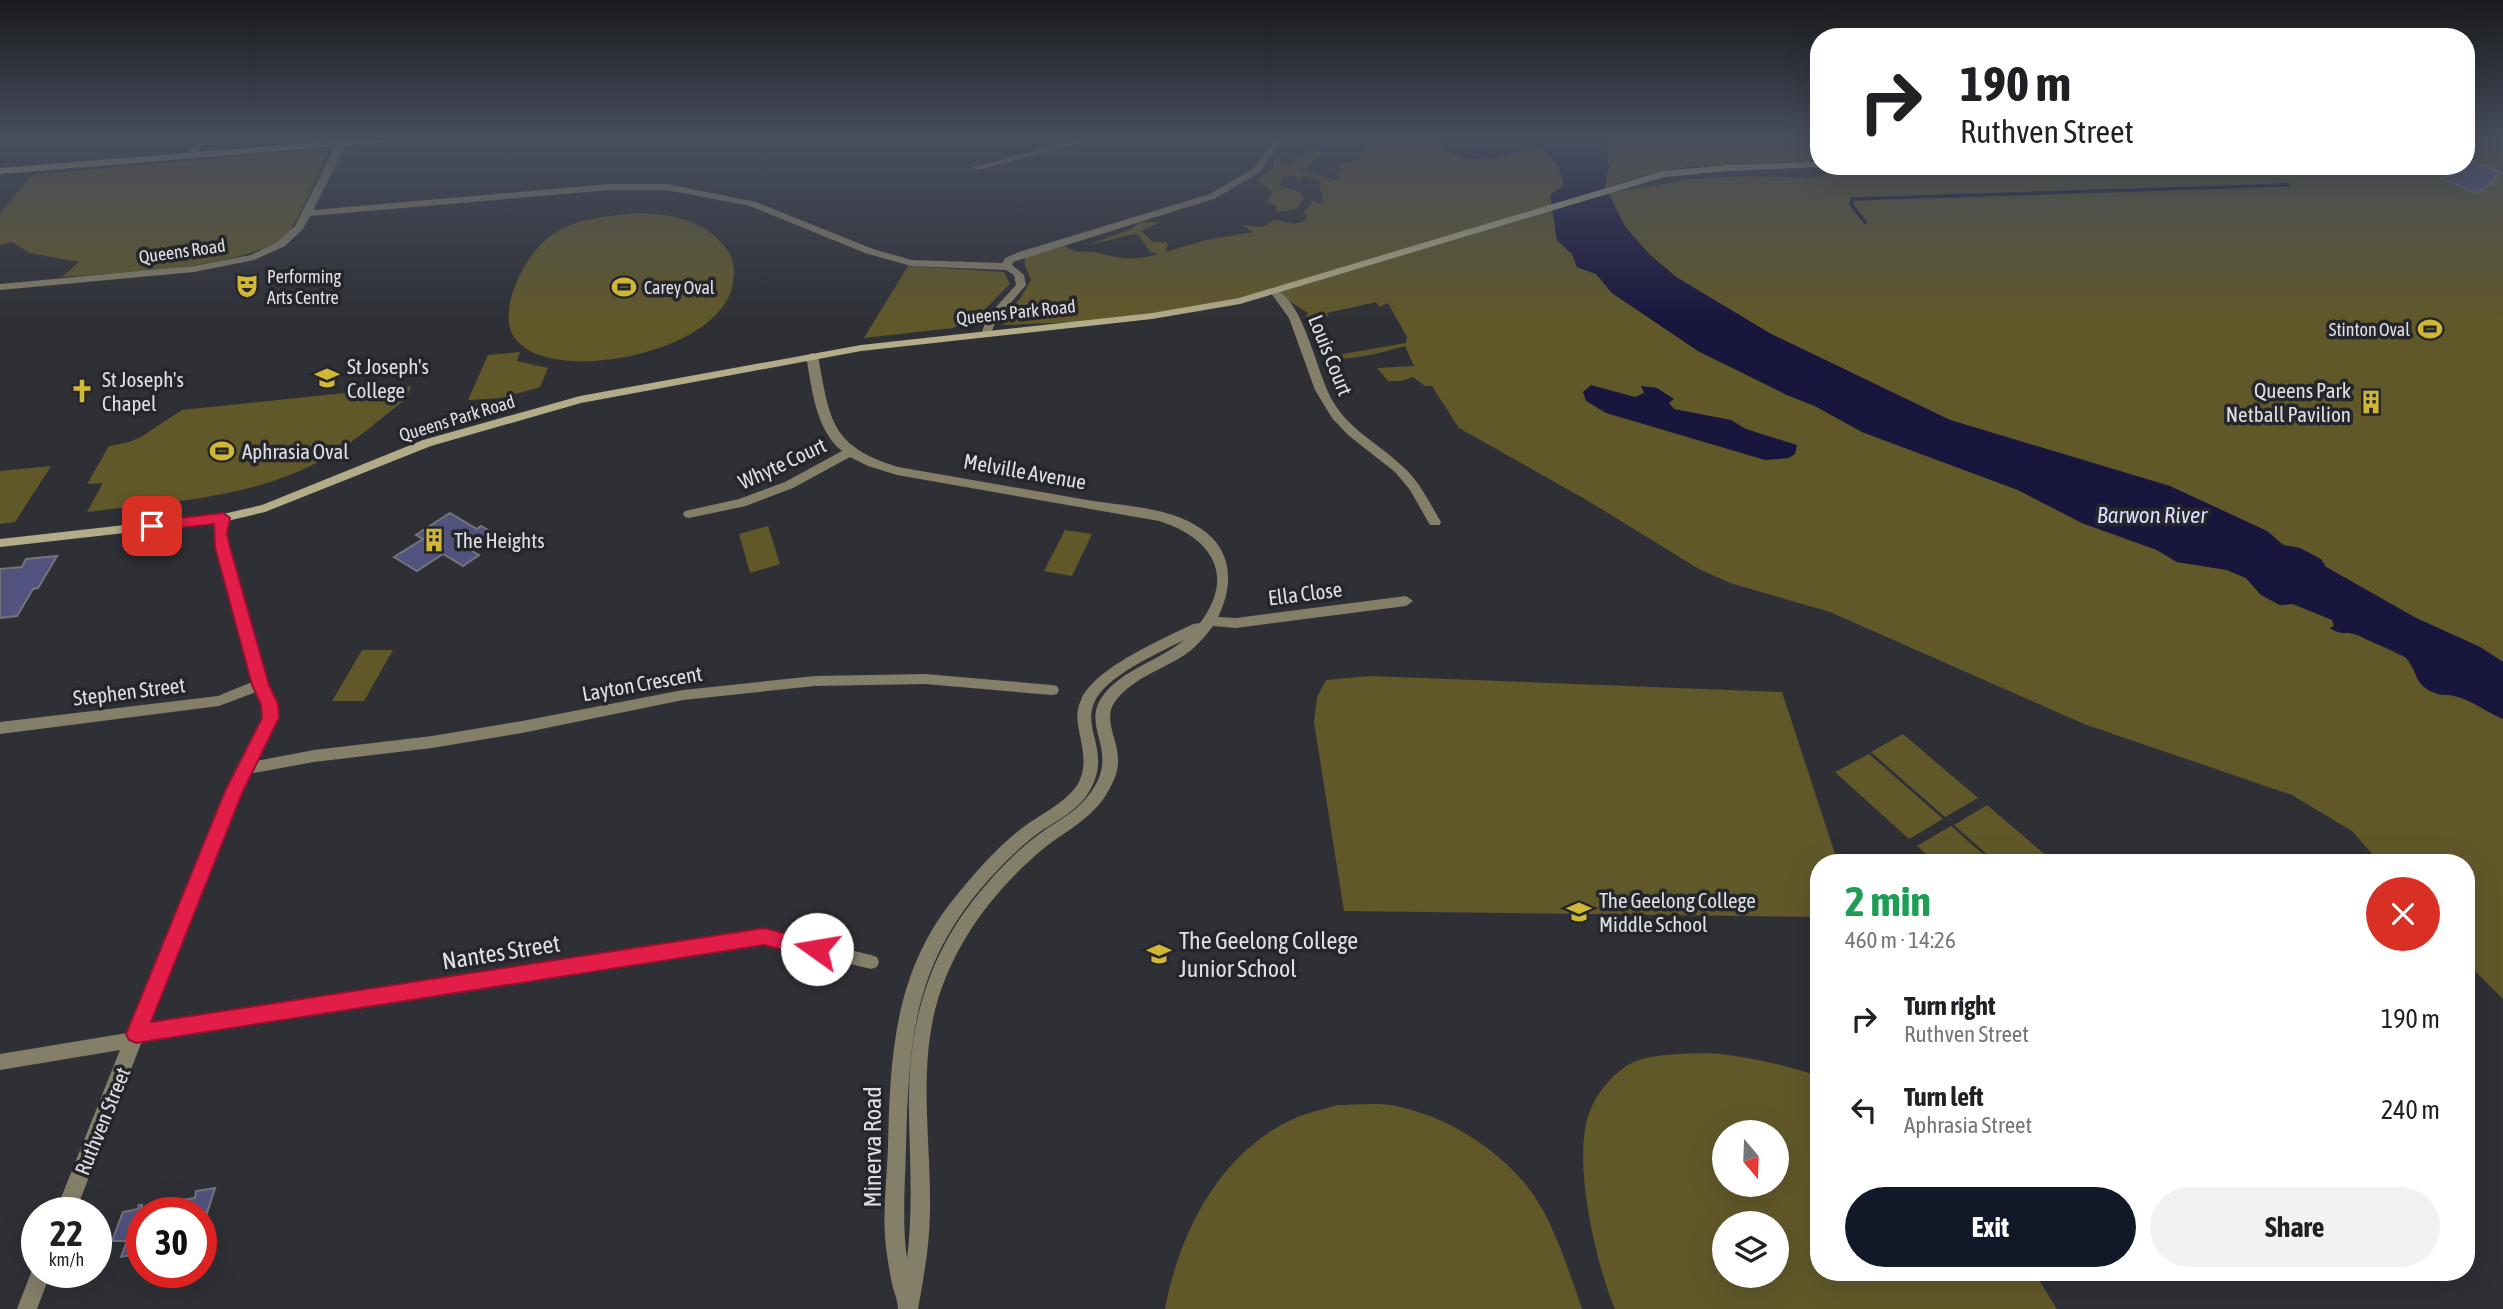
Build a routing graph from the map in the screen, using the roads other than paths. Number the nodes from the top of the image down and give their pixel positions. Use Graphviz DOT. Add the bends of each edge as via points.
graph roads {
  1 [pos="314,200"];
  2 [pos="458,200"];
  3 [pos="733,200"];
  4 [pos="1200,200"];
  5 [pos="1574,200"];
  6 [pos="308,213"];
  7 [pos="1006,266"];
  8 [pos="0,287"];
  9 [pos="1276,293"];
  10 [pos="986,332"];
  11 [pos="812,356"];
  12 [pos="849,452"];
  13 [pos="689,514"];
  14 [pos="223,518"];
  15 [pos="1435,522"];
  16 [pos="0,543"];
  17 [pos="1406,601"];
  18 [pos="1209,621"];
  19 [pos="260,685"];
  20 [pos="1052,690"];
  21 [pos="0,729"];
  22 [pos="243,769"];
  23 [pos="871,962"];
  24 [pos="933,989"];
  25 [pos="135,1037"];
  26 [pos="0,1062"];
  27 [pos="71,1197"];
  28 [pos="35,1288"];
  29 [pos="27,1309"];
  30 [pos="908,1309"];
  1 -- 6 [label="street, Queens Road"];
  2 -- 6 [label="street"];
  3 -- 7 [label="street" via="911,262"];
  4 -- 7 [label="street" via="1023,254"];
  5 -- 9 [label="main road, Queens Park Road"];
  6 -- 8 [label="street, Queens Road" via="281,244 241,261"];
  7 -- 10 [label="street" via="1016,270 1021,285 991,318"];
  9 -- 10 [label="main road, Queens Park Road" via="1195,310"];
  9 -- 15 [label="street, Louis Court" via="1299,323 1318,385 1344,427 1401,470"];
  10 -- 11 [label="main road, Queens Park Road"];
  11 -- 12 [label="street, Melville Avenue" via="828,426"];
  11 -- 14 [label="main road, Queens Park Road" via="567,403 427,443 265,508"];
  12 -- 13 [label="street, Whyte Court" via="789,485 742,503"];
  12 -- 18 [label="street, Melville Avenue" via="897,471 1159,516 1182,524 1199,533 1223,565 1220,601"];
  14 -- 16 [label="main road, Queens Park Road"];
  14 -- 19 [label="street, Ruthven Street" via="222,547"];
  17 -- 18 [label="street, Ella Close" via="1236,623"];
  18 -- 24 [label="street, Melville Avenue" via="1189,645 1115,691 1104,704 1111,760 1107,780 1084,811 1040,842 997,885 949,950"];
  18 -- 30 [label="street, Minerva Road" via="1121,670 1088,700 1090,776 1070,802 982,876 931,945 913,986 897,1071 896,1245"];
  19 -- 21 [label="street, Stephen Street" via="219,701"];
  19 -- 22 [label="street, Ruthven Street" via="270,718"];
  20 -- 22 [label="street, Layton Crescent" via="925,679 815,681 683,695 522,727"];
  22 -- 25 [label="street, Ruthven Street"];
  23 -- 25 [label="street, Nantes Street" via="764,936"];
  24 -- 30 [label="street, Minerva Road" via="919,1068 919,1241"];
  25 -- 26 [label="street, Nantes Street"];
  25 -- 27 [label="street, Ruthven Street"];
  28 -- 29 [label="street"];
}
